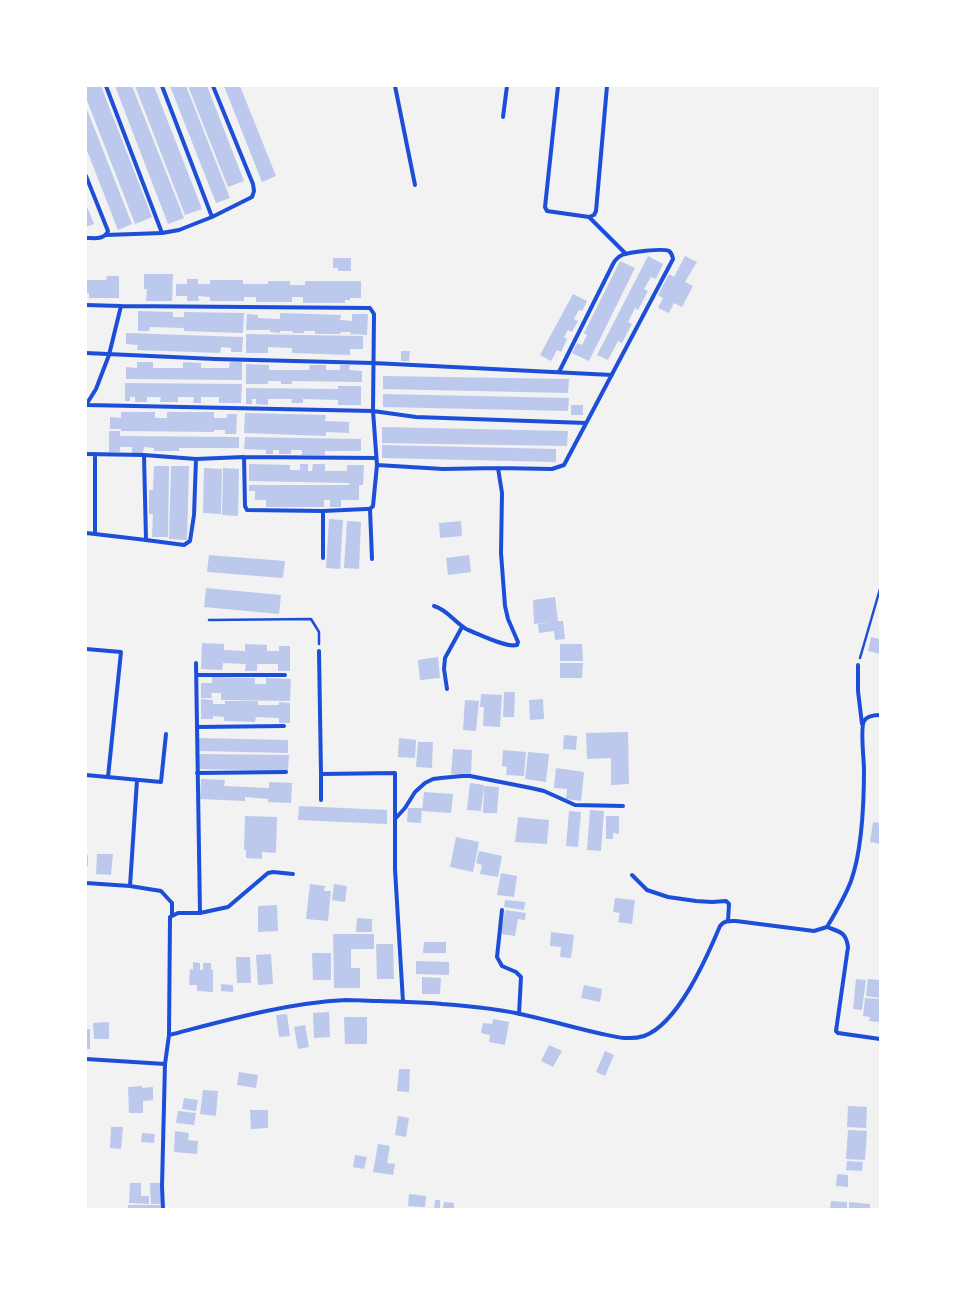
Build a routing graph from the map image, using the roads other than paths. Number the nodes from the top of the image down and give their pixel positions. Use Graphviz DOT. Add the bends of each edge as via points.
graph roads {
  1 [pos="106,86"];
  2 [pos="162,86"];
  3 [pos="213,86"];
  4 [pos="395,86"];
  5 [pos="506,86"];
  6 [pos="558,86"];
  7 [pos="607,86"];
  8 [pos="503,117"];
  9 [pos="86,176"];
  10 [pos="415,185"];
  11 [pos="212,217"];
  12 [pos="589,217"];
  13 [pos="162,233"];
  14 [pos="106,235"];
  15 [pos="86,238"];
  16 [pos="626,254"];
  17 [pos="86,304"];
  18 [pos="121,306"];
  19 [pos="86,353"];
  20 [pos="109,355"];
  21 [pos="373,363"];
  22 [pos="559,372"];
  23 [pos="612,375"];
  24 [pos="87,405"];
  25 [pos="373,412"];
  26 [pos="586,423"];
  27 [pos="86,454"];
  28 [pos="95,454"];
  29 [pos="144,455"];
  30 [pos="196,458"];
  31 [pos="244,458"];
  32 [pos="376,458"];
  33 [pos="376,466"];
  34 [pos="498,468"];
  35 [pos="370,509"];
  36 [pos="323,511"];
  37 [pos="86,533"];
  38 [pos="95,534"];
  39 [pos="146,540"];
  40 [pos="323,558"];
  41 [pos="372,559"];
  42 [pos="434,606"];
  43 [pos="462,627"];
  44 [pos="86,648"];
  45 [pos="320,651"];
  46 [pos="196,663"];
  47 [pos="858,665"];
  48 [pos="197,675"];
  49 [pos="285,675"];
  50 [pos="447,689"];
  51 [pos="880,715"];
  52 [pos="862,725"];
  53 [pos="284,726"];
  54 [pos="197,727"];
  55 [pos="166,734"];
  56 [pos="286,772"];
  57 [pos="197,774"];
  58 [pos="321,774"];
  59 [pos="86,775"];
  60 [pos="108,777"];
  61 [pos="137,780"];
  62 [pos="322,800"];
  63 [pos="622,806"];
  64 [pos="395,819"];
  65 [pos="293,874"];
  66 [pos="632,875"];
  67 [pos="86,883"];
  68 [pos="130,886"];
  69 [pos="502,910"];
  70 [pos="200,913"];
  71 [pos="172,916"];
  72 [pos="728,921"];
  73 [pos="827,926"];
  74 [pos="403,1002"];
  75 [pos="519,1014"];
  76 [pos="169,1035"];
  77 [pos="880,1039"];
  78 [pos="86,1059"];
  79 [pos="165,1064"];
  80 [pos="163,1209"];
  1 -- 13 [label="street"];
  2 -- 11 [label="street"];
  3 -- 11 [label="street" via="254,191 252,197"];
  4 -- 10 [label="street"];
  5 -- 8 [label="street"];
  6 -- 12 [label="street" via="545,207 548,211"];
  7 -- 12 [label="street" via="596,211"];
  9 -- 14 [label="street" via="108,231"];
  11 -- 13 [label="street" via="179,230"];
  12 -- 16 [label="street"];
  13 -- 14 [label="street"];
  14 -- 15 [label="street" via="100,238"];
  16 -- 22 [label="street" via="613,264"];
  16 -- 23 [label="street" via="665,250 672,254 673,259"];
  17 -- 18 [label="street"];
  18 -- 20 [label="street"];
  18 -- 21 [label="street" via="368,307 374,314"];
  19 -- 20 [label="street"];
  20 -- 21 [label="street"];
  20 -- 24 [label="street"];
  21 -- 22 [label="street"];
  21 -- 25 [label="street"];
  22 -- 23 [label="street"];
  23 -- 26 [label="street"];
  24 -- 25 [label="street"];
  25 -- 26 [label="street" via="416,417"];
  25 -- 32 [label="street"];
  26 -- 34 [label="street" via="566,462 560,467"];
  27 -- 28 [label="street"];
  28 -- 29 [label="street"];
  28 -- 38 [label="street"];
  29 -- 30 [label="street"];
  29 -- 39 [label="street"];
  30 -- 31 [label="street"];
  30 -- 39 [label="street" via="194,515 190,541 184,545"];
  31 -- 32 [label="street"];
  31 -- 36 [label="street" via="247,510"];
  32 -- 33 [label="street"];
  33 -- 34 [label="street"];
  33 -- 35 [label="street" via="373,506"];
  34 -- 43 [label="street" via="502,493 501,553 505,606 518,642 514,646 504,644"];
  35 -- 36 [label="street"];
  35 -- 41 [label="street"];
  36 -- 40 [label="street"];
  37 -- 38 [label="street"];
  38 -- 39 [label="street"];
  42 -- 43 [label="street" via="441,608"];
  43 -- 50 [label="street" via="445,658"];
  44 -- 60 [label="street" via="121,652"];
  45 -- 58 [label="street"];
  46 -- 48 [label="street"];
  47 -- 52 [label="street"];
  48 -- 49 [label="street"];
  48 -- 54 [label="street"];
  51 -- 52 [label="street" via="869,716"];
  52 -- 73 [label="street" via="864,770 858,855 852,879"];
  53 -- 54 [label="street"];
  54 -- 57 [label="street"];
  55 -- 61 [label="street" via="161,782"];
  56 -- 57 [label="street"];
  57 -- 70 [label="street"];
  58 -- 62 [label="street"];
  58 -- 64 [label="street" via="394,773"];
  59 -- 60 [label="street"];
  60 -- 61 [label="street"];
  61 -- 68 [label="street"];
  63 -- 64 [label="street" via="575,805 544,791 462,776 433,779 425,783"];
  64 -- 74 [label="street" via="395,869"];
  65 -- 70 [label="street" via="270,872 232,905"];
  66 -- 72 [label="street" via="647,890 668,897 726,902 729,904"];
  67 -- 68 [label="street"];
  68 -- 71 [label="street" via="161,891 172,903"];
  69 -- 75 [label="street" via="497,957 502,966 521,977"];
  70 -- 71 [label="street" via="178,913"];
  71 -- 76 [label="street"];
  72 -- 73 [label="street" via="814,931"];
  72 -- 75 [label="street" via="720,926 707,958 678,1006 649,1034 638,1038 624,1038"];
  73 -- 77 [label="street" via="844,935 848,947 836,1031"];
  74 -- 75 [label="street"];
  74 -- 76 [label="street" via="346,1000 299,1005 241,1016"];
  76 -- 79 [label="street"];
  78 -- 79 [label="street"];
  79 -- 80 [label="street"];
}
